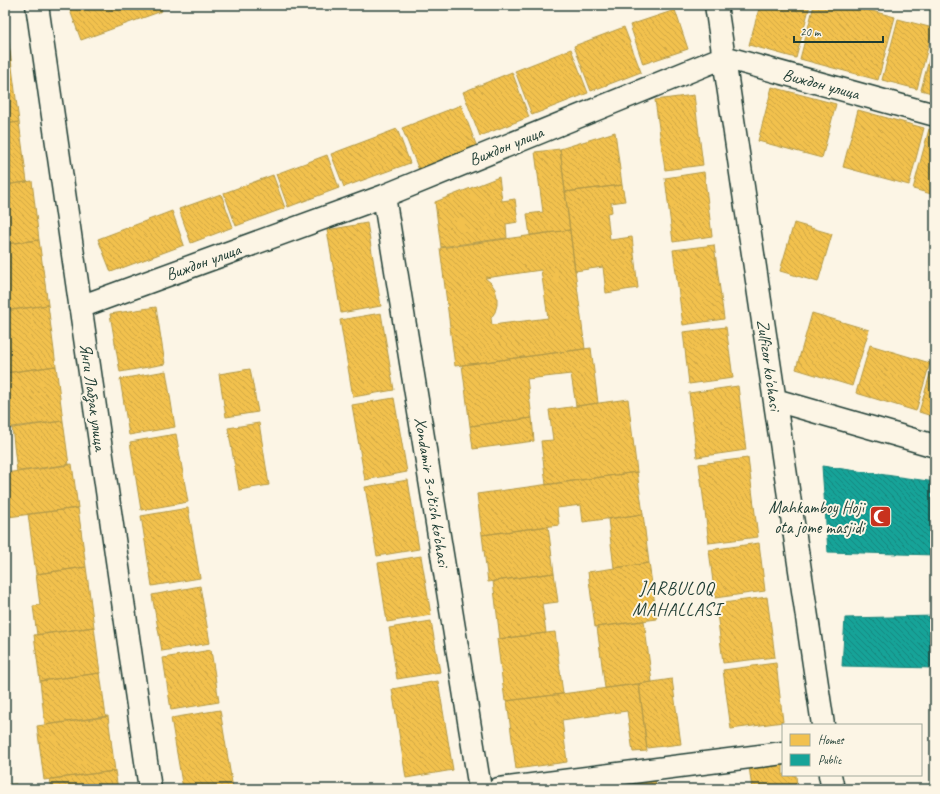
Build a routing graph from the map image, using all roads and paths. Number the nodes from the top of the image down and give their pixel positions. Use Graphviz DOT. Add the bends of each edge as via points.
graph roads {
  1 [pos="37,5"];
  2 [pos="716,5"];
  3 [pos="724,57"];
  4 [pos="935,115"];
  5 [pos="384,196"];
  6 [pos="80,307"];
  7 [pos="775,400"];
  8 [pos="935,446"];
  9 [pos="823,724"];
  10 [pos="782,753"];
  11 [pos="830,776"];
  12 [pos="150,789"];
  13 [pos="480,789"];
  14 [pos="499,789"];
  15 [pos="833,789"];
  1 -- 6 [label="street, Янги Лабзак улица"];
  2 -- 3 [label="street, Zulfizor ko'chasi"];
  3 -- 4 [label="street, Виждон улица"];
  3 -- 5 [label="street, Виждон улица"];
  3 -- 7 [label="street, Zulfizor ko'chasi"];
  5 -- 6 [label="street, Виждон улица"];
  5 -- 13 [label="street, Xondamir 3-o'tish ko'chasi"];
  6 -- 12 [label="street, Янги Лабзак улица"];
  7 -- 8 [label="street"];
  7 -- 9 [label="street, Zulfizor ko'chasi"];
  10 -- 14 [label="street"];
  11 -- 15 [label="street"];
}
